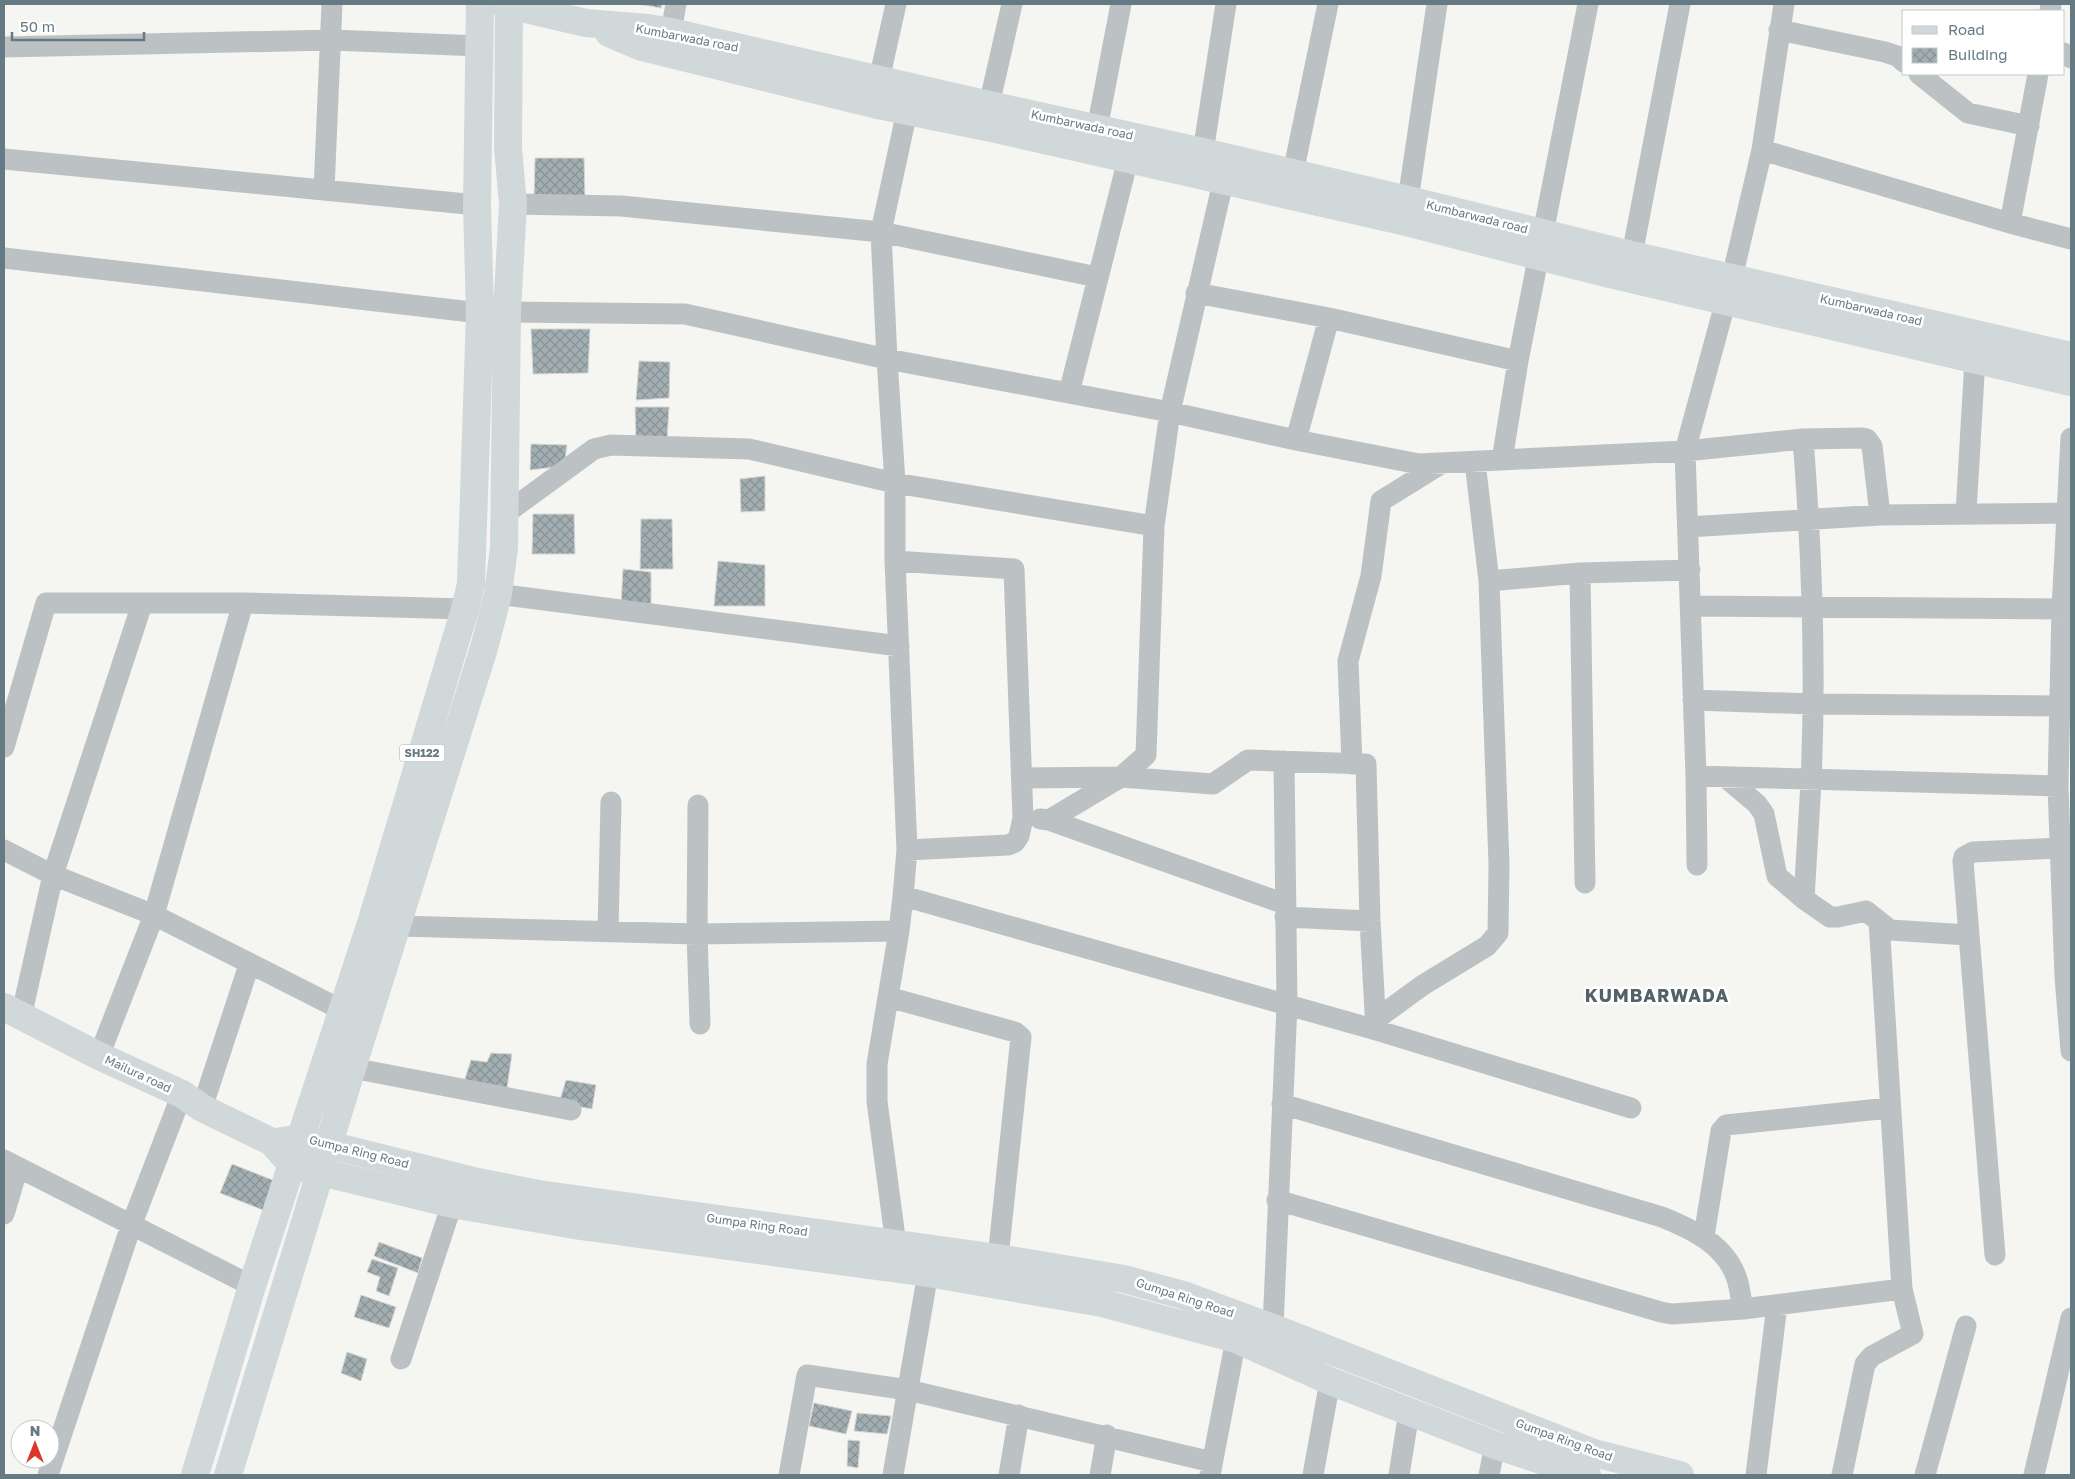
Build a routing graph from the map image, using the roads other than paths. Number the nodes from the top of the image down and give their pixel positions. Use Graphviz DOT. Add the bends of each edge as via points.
graph roads {
  1 [pos="332,4"];
  2 [pos="480,4"];
  3 [pos="507,4"];
  4 [pos="676,4"];
  5 [pos="896,4"];
  6 [pos="1012,4"];
  7 [pos="1121,4"];
  8 [pos="1226,4"];
  9 [pos="1328,4"];
  10 [pos="1437,4"];
  11 [pos="1588,4"];
  12 [pos="1680,4"];
  13 [pos="1784,4"];
  14 [pos="586,23"];
  15 [pos="1779,30"];
  16 [pos="671,32"];
  17 [pos="332,40"];
  18 [pos="479,46"];
  19 [pos="4,47"];
  20 [pos="1902,60"];
  21 [pos="1920,75"];
  22 [pos="2038,75"];
  23 [pos="879,80"];
  24 [pos="990,105"];
  25 [pos="907,111"];
  26 [pos="2029,126"];
  27 [pos="1097,129"];
  28 [pos="1762,150"];
  29 [pos="4,159"];
  30 [pos="1128,159"];
  31 [pos="1218,164"];
  32 [pos="1293,173"];
  33 [pos="324,190"];
  34 [pos="1408,200"];
  35 [pos="513,204"];
  36 [pos="477,205"];
  37 [pos="2010,223"];
  38 [pos="881,232"];
  39 [pos="2071,238"];
  40 [pos="1541,244"];
  41 [pos="1632,255"];
  42 [pos="4,258"];
  43 [pos="1097,277"];
  44 [pos="1729,290"];
  45 [pos="1196,293"];
  46 [pos="493,313"];
  47 [pos="1329,318"];
  48 [pos="2071,356"];
  49 [pos="887,359"];
  50 [pos="1975,359"];
  51 [pos="1518,361"];
  52 [pos="2071,382"];
  53 [pos="1069,393"];
  54 [pos="1170,412"];
  55 [pos="2071,438"];
  56 [pos="1296,440"];
  57 [pos="1803,440"];
  58 [pos="1685,451"];
  59 [pos="1502,460"];
  60 [pos="1475,462"];
  61 [pos="1441,463"];
  62 [pos="895,483"];
  63 [pos="1966,513"];
  64 [pos="2070,513"];
  65 [pos="505,514"];
  66 [pos="1880,515"];
  67 [pos="1809,518"];
  68 [pos="1154,526"];
  69 [pos="1689,527"];
  70 [pos="895,562"];
  71 [pos="1690,570"];
  72 [pos="1580,573"];
  73 [pos="1490,581"];
  74 [pos="498,594"];
  75 [pos="243,603"];
  76 [pos="142,604"];
  77 [pos="1691,606"];
  78 [pos="1812,606"];
  79 [pos="465,608"];
  80 [pos="2067,609"];
  81 [pos="899,646"];
  82 [pos="1693,700"];
  83 [pos="1812,704"];
  84 [pos="2060,706"];
  85 [pos="4,747"];
  86 [pos="1284,761"];
  87 [pos="1352,764"];
  88 [pos="1696,776"];
  89 [pos="1121,777"];
  90 [pos="1725,777"];
  91 [pos="1023,778"];
  92 [pos="1811,780"];
  93 [pos="2058,786"];
  94 [pos="611,802"];
  95 [pos="698,805"];
  96 [pos="1023,818"];
  97 [pos="1049,820"];
  98 [pos="2061,848"];
  99 [pos="4,850"];
  100 [pos="907,850"];
  101 [pos="1697,865"];
  102 [pos="53,875"];
  103 [pos="1585,883"];
  104 [pos="903,896"];
  105 [pos="1804,899"];
  106 [pos="1285,910"];
  107 [pos="154,916"];
  108 [pos="1370,921"];
  109 [pos="1879,921"];
  110 [pos="398,926"];
  111 [pos="608,930"];
  112 [pos="899,931"];
  113 [pos="697,934"];
  114 [pos="1968,935"];
  115 [pos="249,965"];
  116 [pos="888,998"];
  117 [pos="1287,1005"];
  118 [pos="342,1010"];
  119 [pos="13,1012"];
  120 [pos="700,1024"];
  121 [pos="1375,1025"];
  122 [pos="2071,1051"];
  123 [pos="99,1056"];
  124 [pos="352,1068"];
  125 [pos="192,1101"];
  126 [pos="1282,1104"];
  127 [pos="1631,1108"];
  128 [pos="1890,1108"];
  129 [pos="571,1110"];
  130 [pos="301,1138"];
  131 [pos="272,1142"];
  132 [pos="329,1145"];
  133 [pos="11,1163"];
  134 [pos="292,1165"];
  135 [pos="320,1172"];
  136 [pos="1277,1200"];
  137 [pos="452,1204"];
  138 [pos="4,1214"];
  139 [pos="131,1226"];
  140 [pos="1704,1236"];
  141 [pos="896,1245"];
  142 [pos="1995,1255"];
  143 [pos="998,1258"];
  144 [pos="928,1273"];
  145 [pos="252,1286"];
  146 [pos="1902,1289"];
  147 [pos="1777,1305"];
  148 [pos="1743,1309"];
  149 [pos="2071,1318"];
  150 [pos="1966,1326"];
  151 [pos="1273,1328"];
  152 [pos="1236,1339"];
  153 [pos="401,1359"];
  154 [pos="1330,1381"];
  155 [pos="908,1390"];
  156 [pos="1410,1412"];
  157 [pos="1019,1415"];
  158 [pos="1107,1435"];
  159 [pos="1495,1445"];
  160 [pos="1211,1469"];
  161 [pos="48,1475"];
  162 [pos="194,1475"];
  163 [pos="228,1475"];
  164 [pos="789,1475"];
  165 [pos="893,1475"];
  166 [pos="1009,1475"];
  167 [pos="1100,1475"];
  168 [pos="1312,1475"];
  169 [pos="1399,1475"];
  170 [pos="1489,1475"];
  171 [pos="1587,1475"];
  172 [pos="1680,1475"];
  173 [pos="1756,1475"];
  174 [pos="1842,1475"];
  175 [pos="1924,1475"];
  176 [pos="2034,1475"];
  1 -- 17 [label="street"];
  2 -- 18 [label="street, SH122"];
  3 -- 14 [label="street"];
  3 -- 35 [label="street" via="508,148"];
  4 -- 16 [label="street"];
  5 -- 23 [label="street"];
  6 -- 24 [label="street"];
  7 -- 27 [label="street"];
  8 -- 31 [label="street"];
  9 -- 32 [label="street"];
  10 -- 34 [label="street"];
  11 -- 40 [label="street"];
  12 -- 41 [label="street"];
  13 -- 15 [label="street"];
  14 -- 16 [label="street, Kumbarwada road"];
  14 -- 25 [label="street, Kumbarwada road" via="642,47"];
  15 -- 20 [label="street" via="1885,52"];
  15 -- 28 [label="street"];
  16 -- 23 [label="street, Kumbarwada road"];
  17 -- 18 [label="street"];
  17 -- 19 [label="street"];
  17 -- 33 [label="street"];
  18 -- 36 [label="street, SH122"];
  21 -- 26 [label="street" via="1968,113"];
  22 -- 26 [label="street"];
  23 -- 24 [label="street, Kumbarwada road"];
  24 -- 27 [label="street, Kumbarwada road"];
  25 -- 30 [label="street, Kumbarwada road"];
  25 -- 38 [label="street"];
  26 -- 37 [label="street"];
  27 -- 31 [label="street, Kumbarwada road"];
  28 -- 37 [label="street"];
  28 -- 44 [label="street"];
  29 -- 33 [label="street"];
  30 -- 31 [label="street, Kumbarwada road"];
  30 -- 43 [label="street"];
  31 -- 32 [label="street, Kumbarwada road"];
  31 -- 40 [label="street, Kumbarwada road" via="1398,220"];
  31 -- 45 [label="street"];
  32 -- 34 [label="street, Kumbarwada road"];
  33 -- 36 [label="street"];
  34 -- 40 [label="street, Kumbarwada road"];
  35 -- 38 [label="street" via="621,206"];
  35 -- 46 [label="street"];
  36 -- 46 [label="street, SH122"];
  37 -- 39 [label="street"];
  38 -- 43 [label="street"];
  38 -- 49 [label="street"];
  40 -- 41 [label="street, Kumbarwada road"];
  40 -- 44 [label="street, Kumbarwada road"];
  40 -- 51 [label="street"];
  41 -- 44 [label="street, Kumbarwada road"];
  42 -- 46 [label="street"];
  43 -- 53 [label="street"];
  44 -- 48 [label="street, Kumbarwada road"];
  44 -- 50 [label="street, Kumbarwada road"];
  44 -- 58 [label="street"];
  45 -- 47 [label="street"];
  45 -- 54 [label="street"];
  46 -- 49 [label="street" via="685,314"];
  46 -- 65 [label="street"];
  46 -- 79 [label="street, SH122" via="473,565"];
  47 -- 51 [label="street"];
  47 -- 56 [label="street"];
  49 -- 53 [label="street"];
  49 -- 62 [label="street"];
  50 -- 52 [label="street, Kumbarwada road"];
  50 -- 63 [label="street"];
  51 -- 59 [label="street"];
  53 -- 54 [label="street"];
  54 -- 56 [label="street"];
  54 -- 68 [label="street"];
  55 -- 64 [label="street"];
  56 -- 61 [label="street" via="1418,464"];
  57 -- 58 [label="street"];
  57 -- 66 [label="street" via="1867,439 1872,446"];
  57 -- 67 [label="street"];
  58 -- 59 [label="street"];
  58 -- 69 [label="street"];
  59 -- 60 [label="street"];
  60 -- 61 [label="street"];
  60 -- 73 [label="street"];
  61 -- 87 [label="street" via="1381,501 1368,589 1348,661"];
  62 -- 65 [label="street" via="749,449 611,445 594,449"];
  62 -- 68 [label="street"];
  62 -- 70 [label="street"];
  63 -- 64 [label="street"];
  63 -- 66 [label="street"];
  64 -- 80 [label="street"];
  65 -- 74 [label="street"];
  66 -- 67 [label="street"];
  67 -- 69 [label="street"];
  67 -- 78 [label="street"];
  68 -- 89 [label="street" via="1147,752"];
  69 -- 71 [label="street"];
  70 -- 81 [label="street"];
  70 -- 91 [label="street" via="1014,569"];
  71 -- 72 [label="street"];
  71 -- 77 [label="street"];
  72 -- 73 [label="street"];
  72 -- 103 [label="street"];
  73 -- 121 [label="street" via="1499,865 1498,933 1488,946 1418,989"];
  74 -- 81 [label="street"];
  74 -- 110 [label="street"];
  75 -- 76 [label="street"];
  75 -- 79 [label="street"];
  75 -- 107 [label="street"];
  76 -- 85 [label="street" via="46,603"];
  76 -- 102 [label="street"];
  77 -- 78 [label="street"];
  77 -- 82 [label="street"];
  78 -- 80 [label="street"];
  78 -- 83 [label="street"];
  79 -- 118 [label="street, SH122"];
  80 -- 84 [label="street"];
  81 -- 100 [label="street"];
  82 -- 83 [label="street"];
  82 -- 88 [label="street"];
  83 -- 84 [label="street"];
  83 -- 92 [label="street"];
  84 -- 93 [label="street"];
  86 -- 87 [label="street"];
  86 -- 89 [label="street" via="1248,760 1213,784"];
  86 -- 106 [label="street"];
  87 -- 108 [label="street" via="1366,764"];
  88 -- 90 [label="street"];
  88 -- 101 [label="street"];
  89 -- 91 [label="street"];
  89 -- 97 [label="street"];
  90 -- 92 [label="street"];
  90 -- 105 [label="street" via="1762,809 1776,872"];
  91 -- 96 [label="street"];
  92 -- 93 [label="street"];
  92 -- 105 [label="street"];
  93 -- 98 [label="street"];
  94 -- 111 [label="street"];
  95 -- 113 [label="street"];
  96 -- 97 [label="street"];
  96 -- 100 [label="street" via="1019,836 1008,845"];
  97 -- 106 [label="street"];
  98 -- 114 [label="street" via="1973,852 1964,857"];
  98 -- 122 [label="street"];
  99 -- 102 [label="street"];
  100 -- 104 [label="street"];
  102 -- 107 [label="street"];
  102 -- 119 [label="street"];
  104 -- 112 [label="street"];
  104 -- 117 [label="street"];
  105 -- 109 [label="street" via="1830,917 1866,911"];
  106 -- 108 [label="street"];
  106 -- 117 [label="street"];
  107 -- 115 [label="street"];
  107 -- 123 [label="street"];
  108 -- 121 [label="street"];
  109 -- 114 [label="street" via="1893,931"];
  109 -- 128 [label="street"];
  110 -- 111 [label="street"];
  110 -- 124 [label="street"];
  111 -- 113 [label="street"];
  112 -- 113 [label="street"];
  112 -- 116 [label="street"];
  113 -- 120 [label="street"];
  114 -- 142 [label="street"];
  115 -- 118 [label="street"];
  115 -- 125 [label="street"];
  116 -- 141 [label="street" via="877,1064 877,1101"];
  116 -- 143 [label="street" via="1015,1032 1021,1037"];
  117 -- 121 [label="street"];
  117 -- 126 [label="street"];
  118 -- 130 [label="street, SH122"];
  119 -- 123 [label="street, Mailura road"];
  121 -- 127 [label="street"];
  123 -- 125 [label="street, Mailura road"];
  124 -- 129 [label="street"];
  124 -- 132 [label="street"];
  125 -- 131 [label="street, Mailura road"];
  125 -- 139 [label="street"];
  126 -- 136 [label="street"];
  126 -- 140 [label="street" via="1662,1217"];
  128 -- 140 [label="street" via="1726,1125 1720,1131"];
  128 -- 146 [label="street"];
  130 -- 131 [label="street, Gumpa Ring Road"];
  130 -- 132 [label="street, Gumpa Ring Road"];
  130 -- 134 [label="street, SH122"];
  131 -- 134 [label="street"];
  132 -- 135 [label="street"];
  132 -- 141 [label="street, Gumpa Ring Road" via="539,1194"];
  133 -- 138 [label="street"];
  133 -- 139 [label="street"];
  134 -- 135 [label="street, Gumpa Ring Road"];
  134 -- 145 [label="street, SH122"];
  135 -- 137 [label="street, Gumpa Ring Road"];
  135 -- 163 [label="street"];
  136 -- 148 [label="street" via="1649,1310 1672,1314"];
  136 -- 151 [label="street"];
  137 -- 144 [label="street, Gumpa Ring Road" via="580,1226"];
  137 -- 153 [label="street"];
  139 -- 145 [label="street"];
  139 -- 161 [label="street"];
  140 -- 148 [label="street" via="1731,1266"];
  141 -- 143 [label="street, Gumpa Ring Road"];
  143 -- 151 [label="street, Gumpa Ring Road" via="1153,1287"];
  144 -- 152 [label="street, Gumpa Ring Road" via="1102,1303"];
  144 -- 155 [label="street"];
  145 -- 162 [label="street, SH122"];
  146 -- 147 [label="street"];
  146 -- 174 [label="street" via="1913,1334 1872,1356 1865,1364"];
  147 -- 148 [label="street"];
  147 -- 173 [label="street"];
  149 -- 176 [label="street"];
  150 -- 175 [label="street"];
  151 -- 172 [label="street, Gumpa Ring Road" via="1574,1446"];
  152 -- 154 [label="street, Gumpa Ring Road"];
  152 -- 160 [label="street"];
  154 -- 156 [label="street, Gumpa Ring Road"];
  154 -- 168 [label="street"];
  155 -- 157 [label="street"];
  155 -- 164 [label="street" via="807,1375"];
  155 -- 165 [label="street"];
  156 -- 159 [label="street, Gumpa Ring Road"];
  156 -- 169 [label="street"];
  157 -- 158 [label="street"];
  157 -- 166 [label="street"];
  158 -- 160 [label="street"];
  158 -- 167 [label="street"];
  159 -- 170 [label="street"];
  159 -- 171 [label="street, Gumpa Ring Road"];
}
